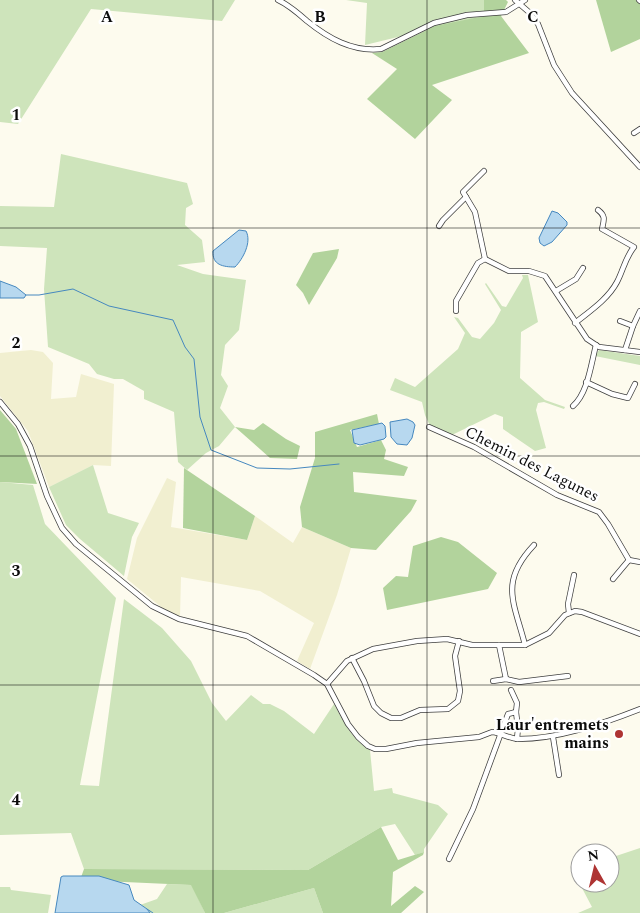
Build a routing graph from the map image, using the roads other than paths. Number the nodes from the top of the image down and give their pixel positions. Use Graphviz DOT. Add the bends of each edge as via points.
graph roads {
  1 [pos="278,0"];
  2 [pos="515,0"];
  3 [pos="525,0"];
  4 [pos="520,4"];
  5 [pos="640,129"];
  6 [pos="634,133"];
  7 [pos="640,167"];
  8 [pos="484,171"];
  9 [pos="466,197"];
  10 [pos="598,210"];
  11 [pos="438,226"];
  12 [pos="485,258"];
  13 [pos="583,268"];
  14 [pos="556,291"];
  15 [pos="640,310"];
  16 [pos="456,311"];
  17 [pos="620,321"];
  18 [pos="575,323"];
  19 [pos="633,326"];
  20 [pos="596,346"];
  21 [pos="625,350"];
  22 [pos="640,352"];
  23 [pos="586,382"];
  24 [pos="634,384"];
  25 [pos="0,402"];
  26 [pos="573,406"];
  27 [pos="429,427"];
  28 [pos="534,545"];
  29 [pos="629,560"];
  30 [pos="640,562"];
  31 [pos="574,575"];
  32 [pos="613,579"];
  33 [pos="569,613"];
  34 [pos="640,634"];
  35 [pos="459,641"];
  36 [pos="525,644"];
  37 [pos="499,645"];
  38 [pos="352,658"];
  39 [pos="568,676"];
  40 [pos="506,679"];
  41 [pos="493,681"];
  42 [pos="327,684"];
  43 [pos="511,690"];
  44 [pos="640,709"];
  45 [pos="516,712"];
  46 [pos="501,735"];
  47 [pos="554,737"];
  48 [pos="517,739"];
  49 [pos="559,775"];
  50 [pos="449,859"];
  1 -- 4 [label="street" via="336,41 362,50 381,49 434,23 467,15 506,12"];
  2 -- 4 [label="street"];
  3 -- 4 [label="street"];
  4 -- 7 [label="street" via="538,24 554,65 572,94"];
  5 -- 6 [label="street"];
  8 -- 9 [label="street" via="462,192"];
  9 -- 11 [label="street"];
  9 -- 12 [label="street" via="476,212"];
  10 -- 18 [label="street" via="604,217 602,229 634,247 610,294"];
  12 -- 14 [label="street" via="510,271 529,271 545,276"];
  12 -- 16 [label="street" via="478,263 456,301"];
  13 -- 14 [label="street" via="576,279"];
  14 -- 18 [label="street"];
  15 -- 19 [label="street"];
  17 -- 19 [label="street"];
  18 -- 20 [label="street"];
  19 -- 21 [label="street"];
  20 -- 21 [label="street"];
  20 -- 23 [label="street"];
  21 -- 22 [label="street"];
  23 -- 24 [label="street" via="628,398"];
  23 -- 26 [label="street" via="579,401"];
  25 -- 42 [label="street" via="30,446 62,528 76,544 152,606 168,615 248,636"];
  27 -- 29 [label="street, Chemin des Lagunes" via="474,447 557,495 599,512"];
  28 -- 36 [label="street" via="524,555 512,577 511,595"];
  29 -- 30 [label="street"];
  29 -- 32 [label="street"];
  31 -- 33 [label="street"];
  33 -- 34 [label="street" via="582,612"];
  33 -- 36 [label="street" via="549,633"];
  35 -- 37 [label="street" via="472,645"];
  35 -- 38 [label="street" via="447,638 417,641 373,649"];
  35 -- 38 [label="street" via="455,656 460,691 458,701 448,709 420,710 401,718 390,718 374,706"];
  36 -- 37 [label="street"];
  37 -- 40 [label="street"];
  38 -- 42 [label="street"];
  39 -- 40 [label="street" via="519,682"];
  40 -- 41 [label="street"];
  42 -- 46 [label="street" via="348,724 368,746 386,749 479,737 492,732"];
  43 -- 45 [label="street" via="517,704"];
  44 -- 47 [label="street"];
  45 -- 46 [label="street" via="508,714"];
  45 -- 48 [label="street"];
  46 -- 48 [label="street"];
  46 -- 50 [label="street" via="473,809"];
  47 -- 48 [label="street"];
  47 -- 49 [label="street"];
}
